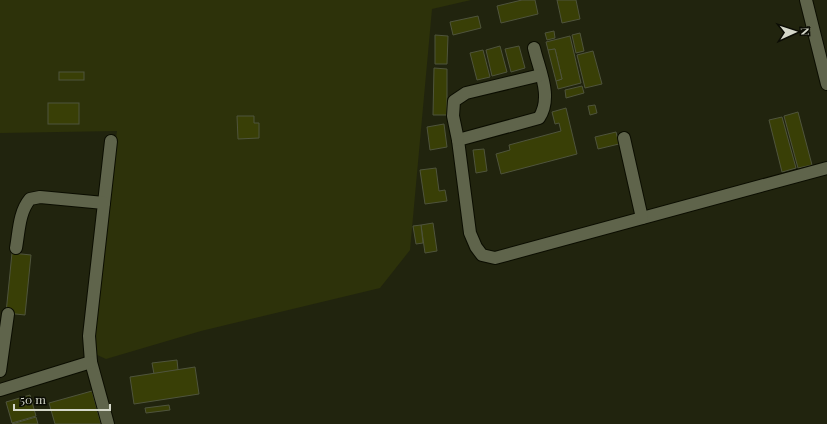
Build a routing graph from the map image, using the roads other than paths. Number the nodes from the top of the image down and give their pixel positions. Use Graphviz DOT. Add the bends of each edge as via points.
graph roads {
  1 [pos="806,0"];
  2 [pos="534,48"];
  3 [pos="541,75"];
  4 [pos="827,84"];
  5 [pos="624,138"];
  6 [pos="111,140"];
  7 [pos="458,140"];
  8 [pos="827,168"];
  9 [pos="104,203"];
  10 [pos="642,218"];
  11 [pos="16,248"];
  12 [pos="8,314"];
  13 [pos="91,362"];
  14 [pos="0,371"];
  15 [pos="0,390"];
  16 [pos="108,424"];
  1 -- 4 [label="street"];
  2 -- 3 [label="street"];
  3 -- 7 [label="street" via="547,98 544,111 539,118"];
  3 -- 7 [label="street" via="466,93 454,101 453,116"];
  5 -- 10 [label="street"];
  6 -- 9 [label="street"];
  7 -- 10 [label="street" via="470,233 482,255 494,258"];
  8 -- 10 [label="street"];
  9 -- 11 [label="street" via="40,197 30,199 24,206 21,216"];
  9 -- 13 [label="street" via="89,336"];
  12 -- 14 [label="street"];
  13 -- 15 [label="street"];
  13 -- 16 [label="street"];
}
